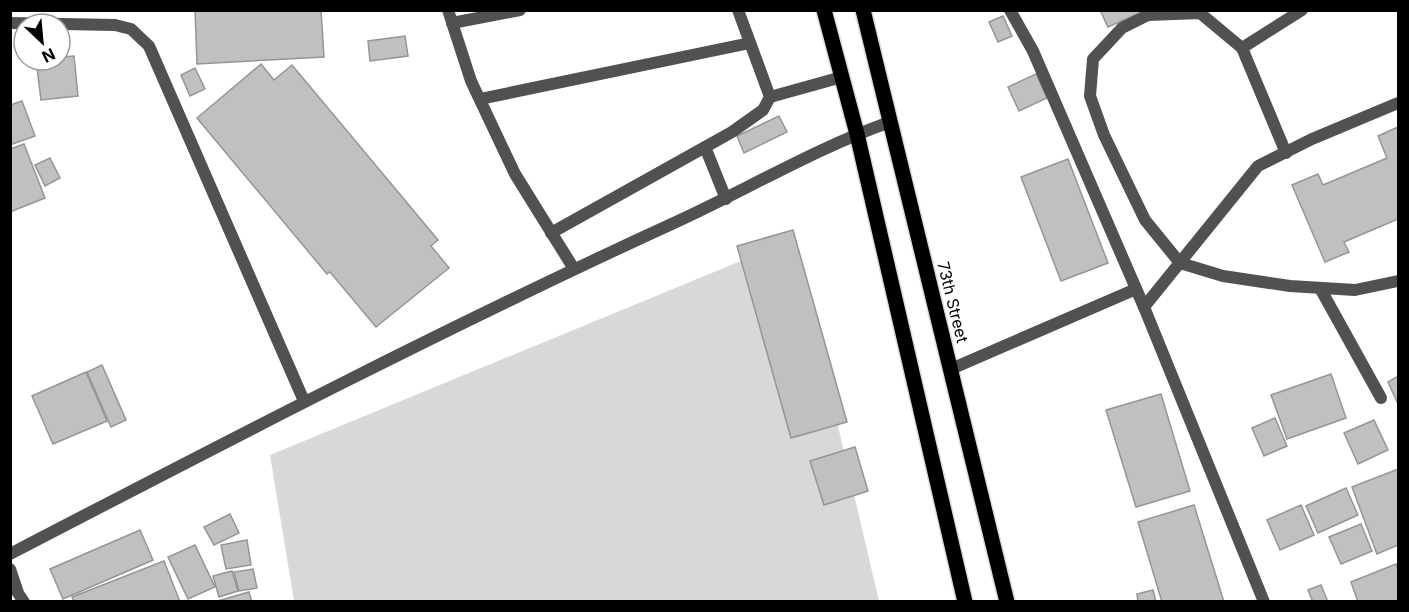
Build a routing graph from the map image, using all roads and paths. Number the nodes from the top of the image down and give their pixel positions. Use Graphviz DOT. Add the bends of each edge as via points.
graph roads {
  1 [pos="448,10"];
  2 [pos="519,10"];
  3 [pos="738,10"];
  4 [pos="824,10"];
  5 [pos="863,10"];
  6 [pos="1010,10"];
  7 [pos="1302,10"];
  8 [pos="10,23"];
  9 [pos="452,23"];
  10 [pos="750,43"];
  11 [pos="1242,48"];
  12 [pos="842,77"];
  13 [pos="770,97"];
  14 [pos="480,99"];
  15 [pos="1398,103"];
  16 [pos="890,122"];
  17 [pos="857,134"];
  18 [pos="705,147"];
  19 [pos="1286,153"];
  20 [pos="726,198"];
  21 [pos="551,233"];
  22 [pos="1180,263"];
  23 [pos="574,269"];
  24 [pos="1398,281"];
  25 [pos="1320,288"];
  26 [pos="1136,289"];
  27 [pos="1144,307"];
  28 [pos="951,369"];
  29 [pos="1381,398"];
  30 [pos="304,401"];
  31 [pos="10,554"];
  32 [pos="10,569"];
  33 [pos="24,602"];
  34 [pos="965,602"];
  35 [pos="1007,602"];
  36 [pos="1264,602"];
  1 -- 9 [label="street"];
  2 -- 9 [label="street"];
  3 -- 10 [label="street"];
  4 -- 12 [label="main road"];
  5 -- 16 [label="main road, 73th Street"];
  6 -- 26 [label="street" via="1033,51"];
  7 -- 11 [label="street"];
  8 -- 30 [label="street" via="114,25 130,29 148,46"];
  9 -- 14 [label="street"];
  10 -- 13 [label="street"];
  10 -- 14 [label="street"];
  11 -- 19 [label="street"];
  11 -- 22 [label="street" via="1200,13 1179,12 1148,15 1122,28 1093,59 1090,96 1104,135 1145,220"];
  12 -- 13 [label="street"];
  12 -- 17 [label="main road"];
  13 -- 18 [label="street" via="764,110"];
  14 -- 21 [label="street" via="515,174"];
  15 -- 19 [label="street"];
  16 -- 17 [label="street"];
  16 -- 28 [label="main road, 73th Street"];
  17 -- 20 [label="street"];
  17 -- 34 [label="main road"];
  18 -- 20 [label="street"];
  18 -- 21 [label="street"];
  19 -- 22 [label="street" via="1258,166"];
  20 -- 23 [label="street"];
  21 -- 23 [label="street"];
  22 -- 25 [label="street" via="1223,276"];
  22 -- 27 [label="street"];
  23 -- 30 [label="street"];
  24 -- 25 [label="street" via="1355,290"];
  25 -- 29 [label="street"];
  26 -- 27 [label="street"];
  26 -- 28 [label="street"];
  27 -- 36 [label="street"];
  28 -- 35 [label="main road, 73th Street"];
  30 -- 31 [label="street"];
  32 -- 33 [label="street"];
}
